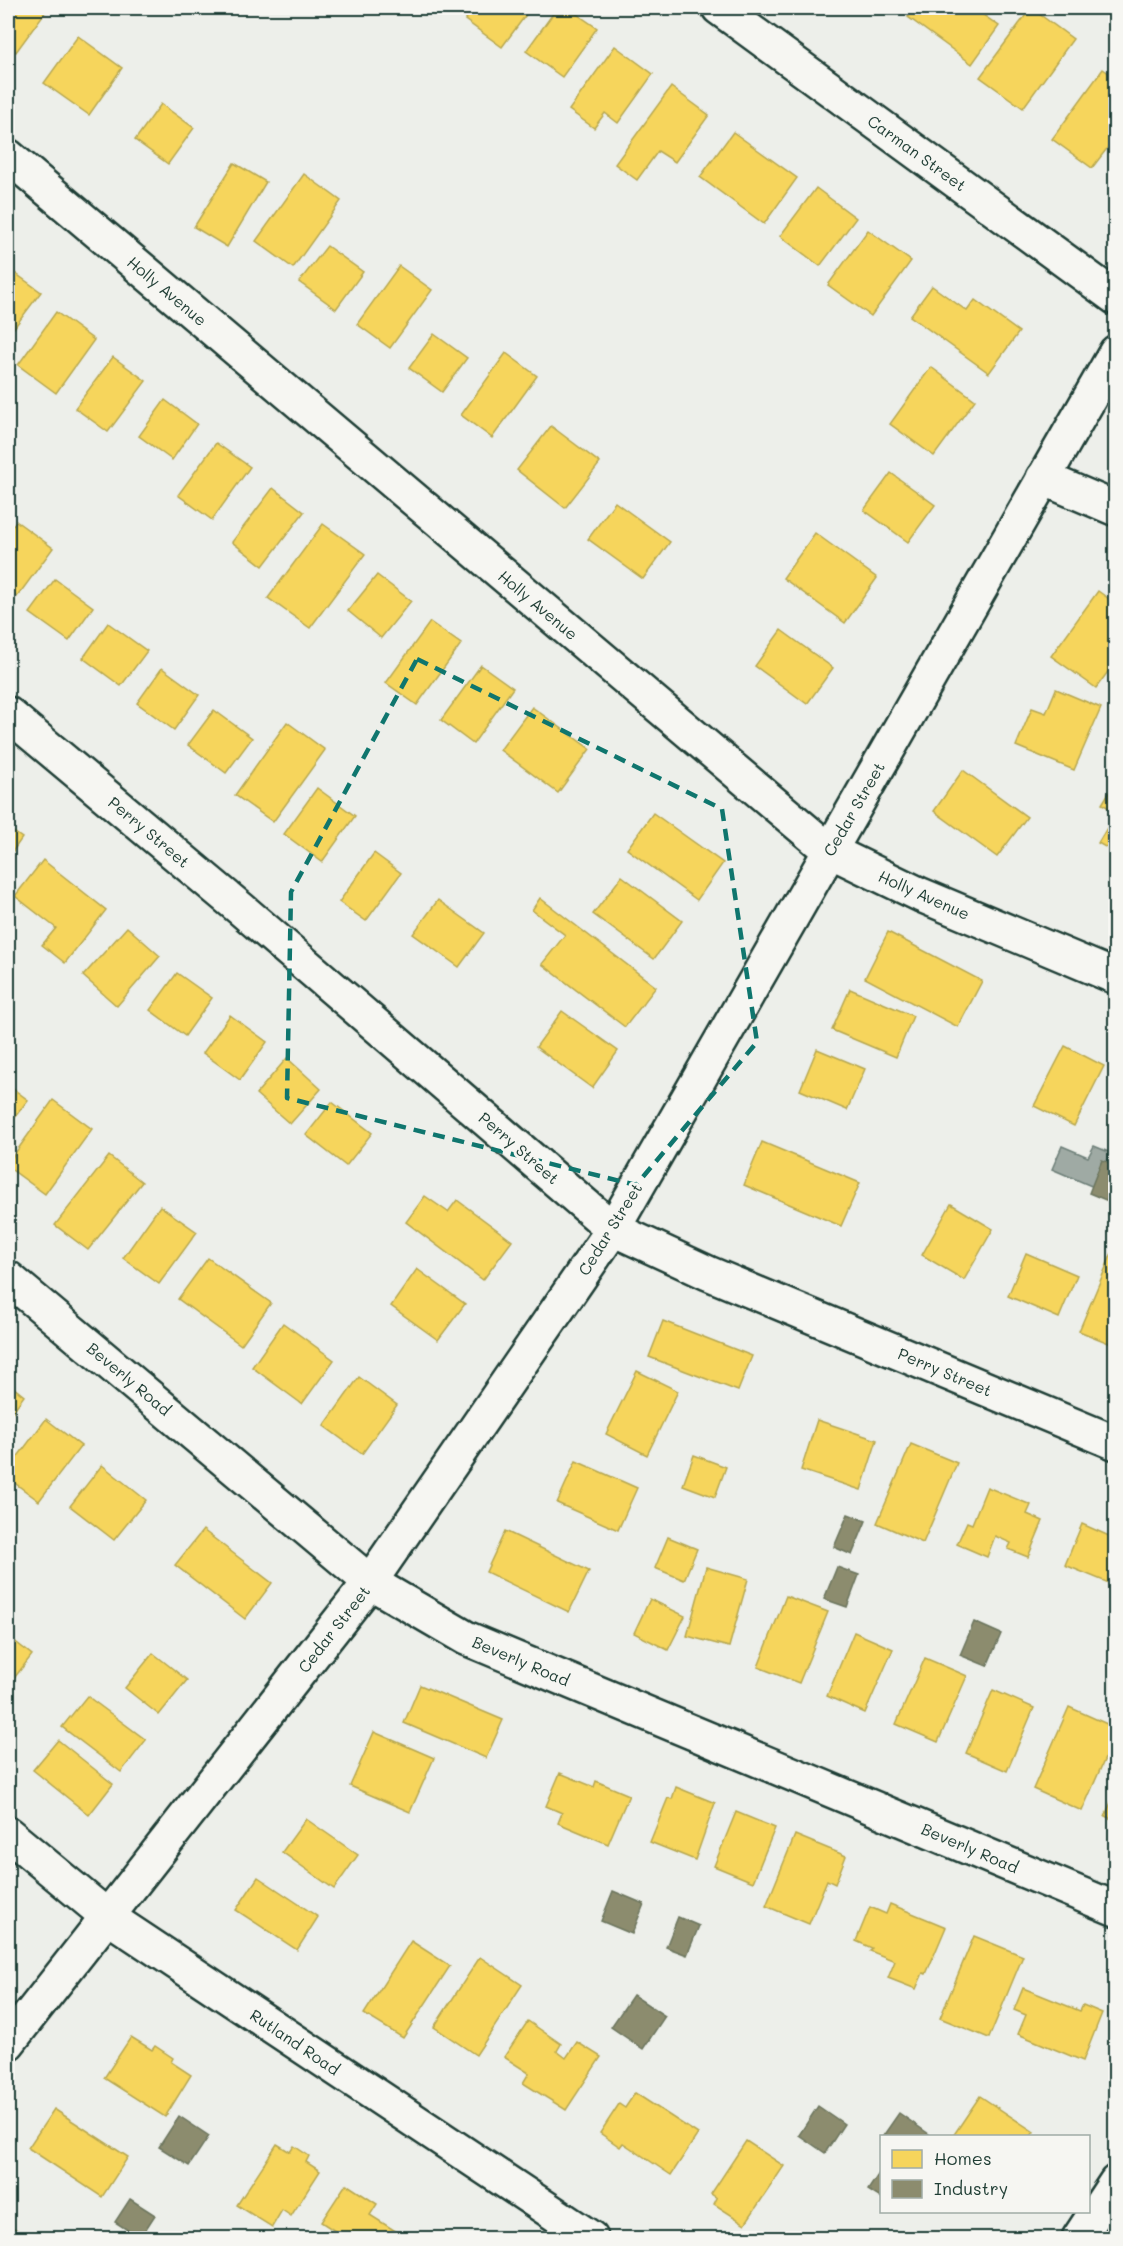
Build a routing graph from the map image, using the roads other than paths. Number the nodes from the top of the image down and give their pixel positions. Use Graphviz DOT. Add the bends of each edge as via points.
graph roads {
  1 [pos="719,8"];
  2 [pos="8,156"];
  3 [pos="1116,298"];
  4 [pos="1116,352"];
  5 [pos="1043,478"];
  6 [pos="1116,509"];
  7 [pos="8,714"];
  8 [pos="830,851"];
  9 [pos="1116,977"];
  10 [pos="613,1229"];
  11 [pos="8,1278"];
  12 [pos="1116,1443"];
  13 [pos="370,1582"];
  14 [pos="8,1834"];
  15 [pos="1116,1909"];
  16 [pos="108,1917"];
  17 [pos="8,2043"];
  18 [pos="1116,2182"];
  19 [pos="591,2238"];
  20 [pos="1079,2238"];
  1 -- 3 [label="street, Carman Street"];
  2 -- 8 [label="street, Holly Avenue"];
  4 -- 5 [label="street, Cedar Street"];
  5 -- 6 [label="street"];
  5 -- 8 [label="street, Cedar Street"];
  7 -- 10 [label="street, Perry Street"];
  8 -- 9 [label="street, Holly Avenue" via="921,896"];
  8 -- 10 [label="street, Cedar Street"];
  10 -- 12 [label="street, Perry Street" via="708,1273"];
  10 -- 13 [label="street, Cedar Street"];
  11 -- 13 [label="street, Beverly Road"];
  13 -- 15 [label="street, Beverly Road" via="466,1638"];
  13 -- 16 [label="street, Cedar Street"];
  14 -- 16 [label="street, Rutland Road"];
  16 -- 17 [label="street, Cedar Street"];
  16 -- 19 [label="street, Rutland Road"];
  18 -- 20 [label="street"];
}
